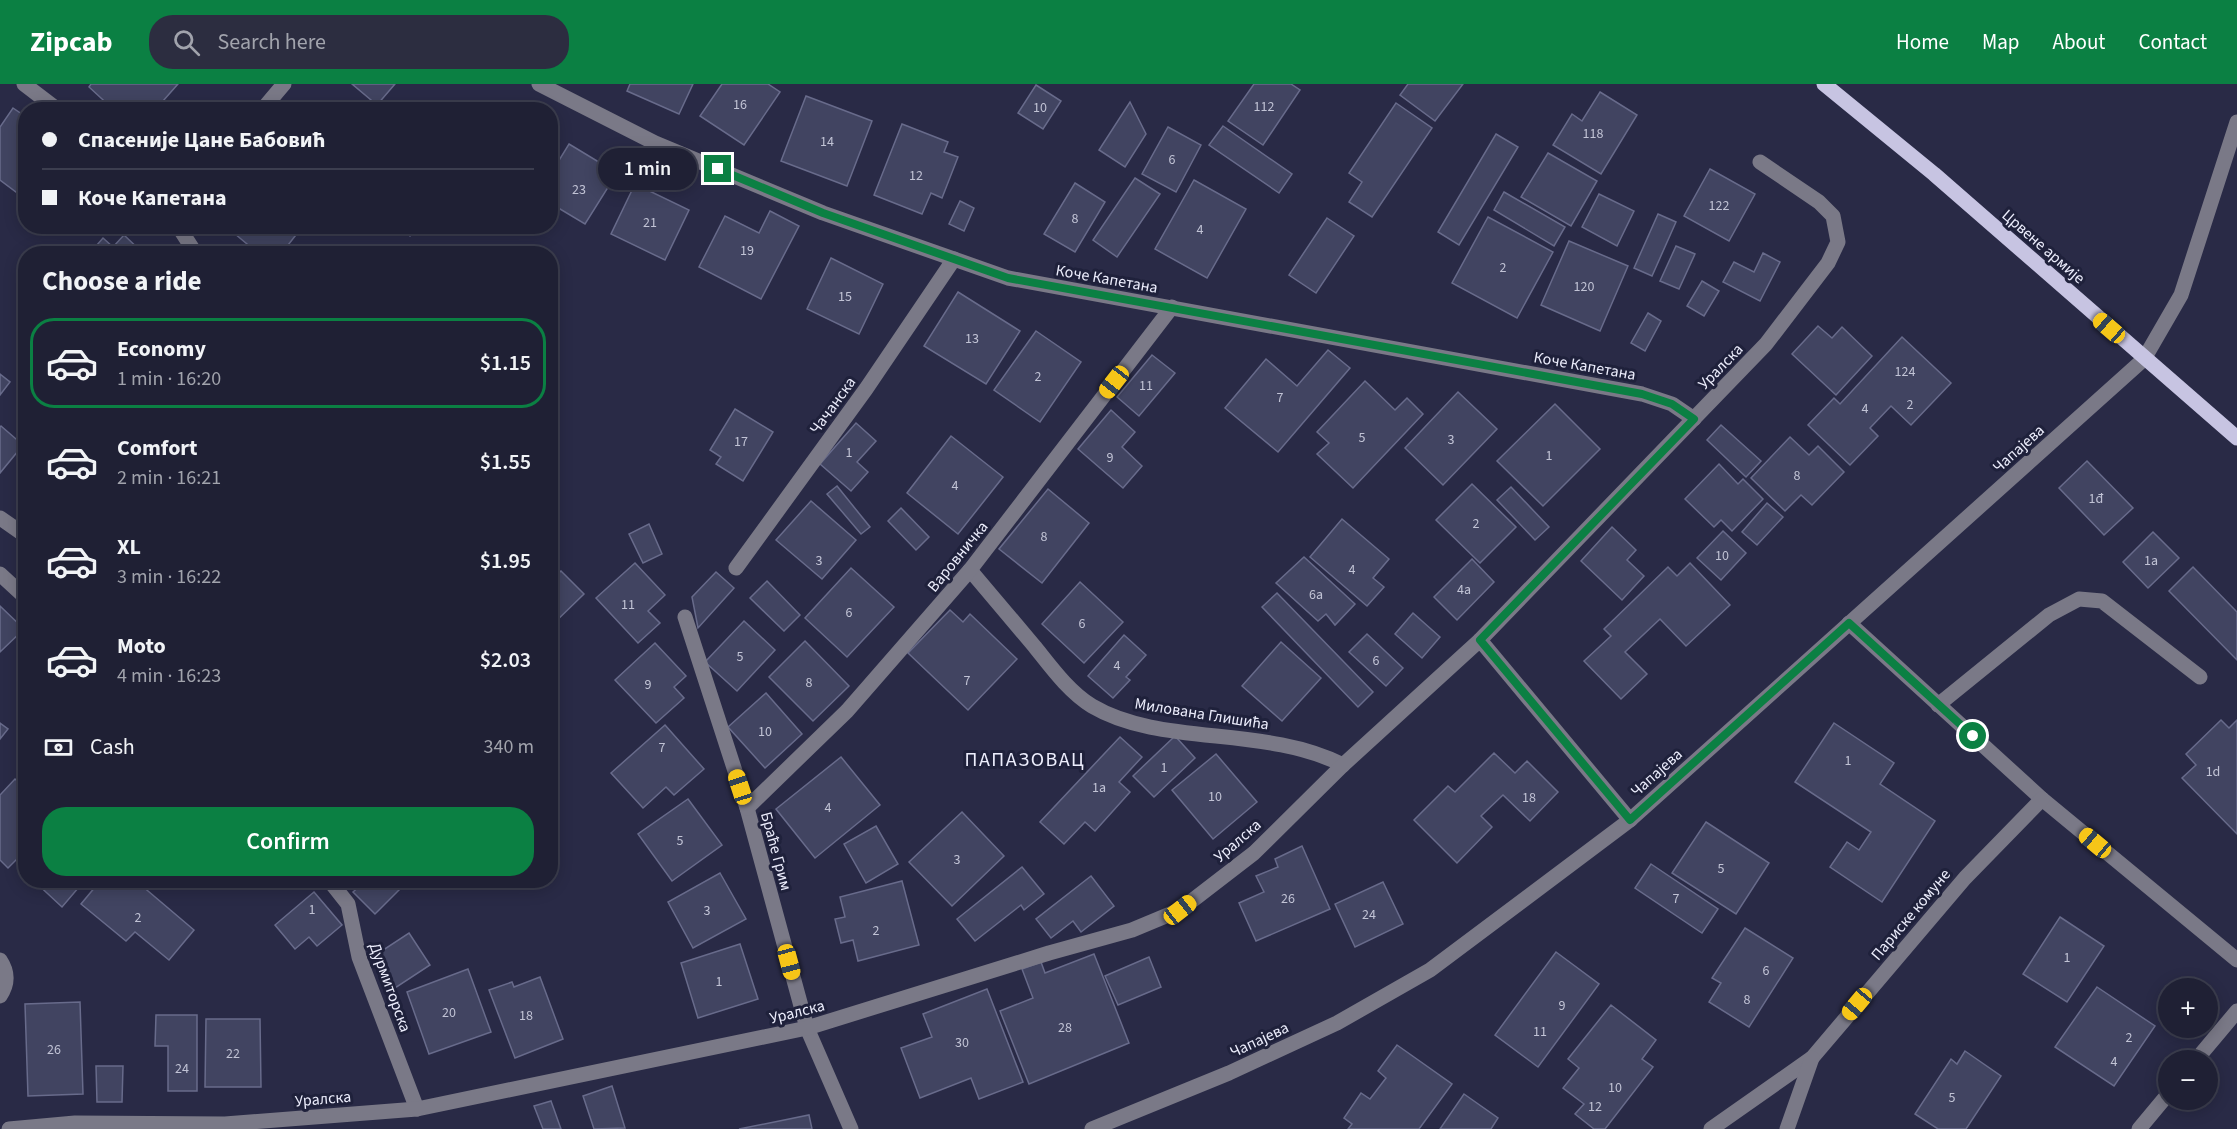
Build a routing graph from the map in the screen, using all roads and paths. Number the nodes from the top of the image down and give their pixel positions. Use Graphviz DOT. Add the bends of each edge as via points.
graph roads {
  1 [pos="24,84"];
  2 [pos="284,84"];
  3 [pos="538,84"];
  4 [pos="1824,84"];
  5 [pos="48,102"];
  6 [pos="269,102"];
  7 [pos="2237,122"];
  8 [pos="1760,162"];
  9 [pos="954,260"];
  10 [pos="1172,308"];
  11 [pos="2144,359"];
  12 [pos="1694,419"];
  13 [pos="2237,438"];
  14 [pos="0,518"];
  15 [pos="18,530"];
  16 [pos="736,568"];
  17 [pos="970,570"];
  18 [pos="0,574"];
  19 [pos="18,591"];
  20 [pos="685,617"];
  21 [pos="1849,623"];
  22 [pos="1480,640"];
  23 [pos="2199,677"];
  24 [pos="1938,705"];
  25 [pos="1343,765"];
  26 [pos="2042,799"];
  27 [pos="747,808"];
  28 [pos="1630,820"];
  29 [pos="335,888"];
  30 [pos="0,960"];
  31 [pos="2237,960"];
  32 [pos="0,996"];
  33 [pos="2237,1011"];
  34 [pos="807,1028"];
  35 [pos="2204,1050"];
  36 [pos="1812,1058"];
  37 [pos="2158,1106"];
  38 [pos="417,1109"];
  39 [pos="9,1129"];
  40 [pos="851,1129"];
  41 [pos="1092,1129"];
  42 [pos="1711,1129"];
  43 [pos="1787,1129"];
  44 [pos="2139,1129"];
  1 -- 5 [label="street"];
  2 -- 6 [label="street"];
  3 -- 9 [label="street, Коче Капетана" via="655,143 823,213"];
  4 -- 11 [label="main road, Црвене армије" via="1934,174"];
  7 -- 11 [label="street, Чапајева" via="2181,295"];
  8 -- 12 [label="street, Уралска" via="1833,216 1838,242 1828,263 1766,344"];
  9 -- 10 [label="street, Коче Капетана" via="1008,278"];
  9 -- 16 [label="street, Чачанска"];
  10 -- 12 [label="street, Коче Капетана" via="1642,394 1672,404"];
  10 -- 17 [label="street, Варовничка"];
  11 -- 13 [label="main road, Црвене армије"];
  11 -- 21 [label="street, Чапајева"];
  12 -- 22 [label="street, Уралска"];
  14 -- 15 [label="street"];
  17 -- 25 [label="street, Милована Глишића" via="1061,679 1090,705 1118,718 1167,729 1249,738 1317,752"];
  17 -- 27 [label="street, Варовничка" via="847,711"];
  18 -- 19 [label="street"];
  20 -- 27 [label="street, Браће Грим"];
  21 -- 24 [label="street"];
  21 -- 28 [label="street, Чапајева"];
  22 -- 25 [label="street, Уралска"];
  22 -- 28 [label="street"];
  23 -- 24 [label="street" via="2102,601 2079,599 2049,615"];
  24 -- 26 [label="street"];
  25 -- 34 [label="street, Уралска" via="1254,853 1180,910 1132,930"];
  26 -- 31 [label="street"];
  26 -- 36 [label="street, Париске комуне" via="1965,878"];
  27 -- 34 [label="street, Браће Грим"];
  28 -- 41 [label="street, Чапајева" via="1430,970 1326,1028"];
  29 -- 38 [label="street, Дурмиторска" via="348,904 359,957"];
  30 -- 32 [label="street" via="6,984"];
  33 -- 35 [label="street"];
  34 -- 38 [label="street, Уралска"];
  34 -- 40 [label="street"];
  36 -- 42 [label="street, Париске комуне"];
  36 -- 43 [label="street, Париске комуне"];
  37 -- 44 [label="street"];
  38 -- 39 [label="street, Уралска" via="225,1124 75,1123"];
}
